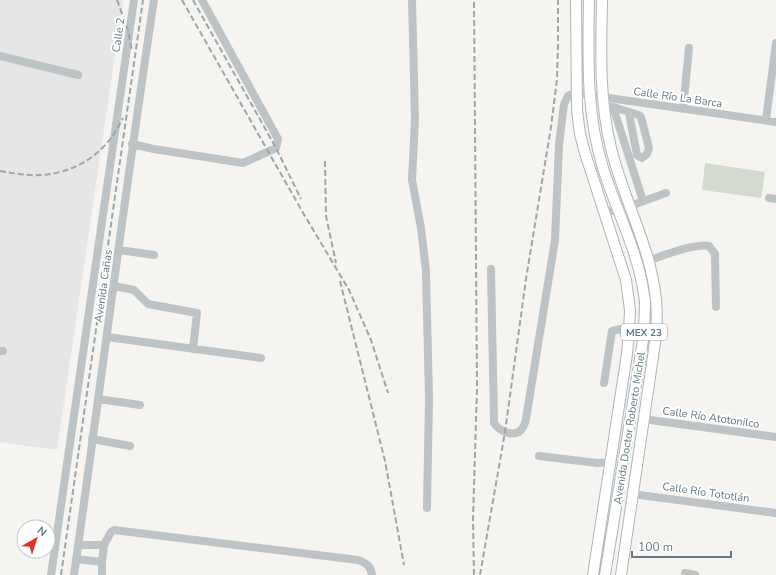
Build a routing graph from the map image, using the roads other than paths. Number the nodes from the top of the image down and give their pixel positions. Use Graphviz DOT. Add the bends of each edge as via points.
graph roads {
  1 [pos="134,0"];
  2 [pos="154,0"];
  3 [pos="202,0"];
  4 [pos="412,0"];
  5 [pos="576,0"];
  6 [pos="589,0"];
  7 [pos="602,0"];
  8 [pos="776,43"];
  9 [pos="689,48"];
  10 [pos="0,56"];
  11 [pos="124,72"];
  12 [pos="78,75"];
  13 [pos="577,92"];
  14 [pos="589,94"];
  15 [pos="606,104"];
  16 [pos="683,108"];
  17 [pos="629,113"];
  18 [pos="766,120"];
  19 [pos="776,122"];
  20 [pos="132,144"];
  21 [pos="666,193"];
  22 [pos="643,201"];
  23 [pos="630,207"];
  24 [pos="620,210"];
  25 [pos="604,212"];
  26 [pos="119,250"];
  27 [pos="154,255"];
  28 [pos="648,261"];
  29 [pos="491,269"];
  30 [pos="114,286"];
  31 [pos="716,307"];
  32 [pos="629,331"];
  33 [pos="644,334"];
  34 [pos="107,338"];
  35 [pos="193,350"];
  36 [pos="261,358"];
  37 [pos="604,383"];
  38 [pos="98,399"];
  39 [pos="140,405"];
  40 [pos="643,419"];
  41 [pos="776,437"];
  42 [pos="92,439"];
  43 [pos="130,446"];
  44 [pos="613,446"];
  45 [pos="625,449"];
  46 [pos="539,456"];
  47 [pos="610,462"];
  48 [pos="632,494"];
  49 [pos="427,508"];
  50 [pos="776,511"];
  51 [pos="78,545"];
  52 [pos="104,545"];
  53 [pos="607,558"];
  54 [pos="76,559"];
  55 [pos="622,560"];
  56 [pos="102,562"];
  57 [pos="685,573"];
  58 [pos="52,575"];
  59 [pos="74,575"];
  60 [pos="102,575"];
  61 [pos="372,575"];
  62 [pos="593,575"];
  63 [pos="604,575"];
  64 [pos="620,575"];
  65 [pos="695,575"];
  1 -- 11 [label="street, Calle 2"];
  2 -- 20 [label="street, Avenida Cañas"];
  3 -- 20 [label="street" via="278,139 276,148 243,163"];
  4 -- 49 [label="street" via="415,119 412,180 426,271 429,398"];
  5 -- 13 [label="main road, Avenida Doctor Roberto Michel"];
  6 -- 14 [label="main road, Avenida Doctor Roberto Michel / MEX 23"];
  7 -- 15 [label="main road, Avenida Doctor Roberto Michel"];
  8 -- 18 [label="street"];
  9 -- 16 [label="street"];
  10 -- 12 [label="street"];
  11 -- 58 [label="street, Avenida Cañas"];
  13 -- 14 [label="street, Calle Río La Barca"];
  13 -- 25 [label="main road, Avenida Doctor Roberto Michel" via="580,134"];
  13 -- 29 [label="street" via="568,96 564,104 559,145 555,240 526,419 522,429 516,433 500,430 494,423"];
  14 -- 15 [label="street, Calle Río La Barca"];
  14 -- 24 [label="main road, Avenida Doctor Roberto Michel / MEX 23" via="603,168"];
  15 -- 16 [label="street, Calle Río La Barca"];
  15 -- 17 [label="street"];
  15 -- 22 [label="street"];
  15 -- 23 [label="main road, Avenida Doctor Roberto Michel" via="612,150"];
  16 -- 18 [label="street, Calle Río La Barca"];
  17 -- 17 [label="street" via="641,117 649,148 642,158 637,155"];
  18 -- 19 [label="street, Calle Río La Barca"];
  20 -- 26 [label="street, Avenida Cañas"];
  21 -- 22 [label="street"];
  22 -- 23 [label="street"];
  23 -- 24 [label="street"];
  23 -- 28 [label="main road, Avenida Doctor Roberto Michel"];
  24 -- 25 [label="street"];
  24 -- 33 [label="main road, Avenida Doctor Roberto Michel / MEX 23" via="639,268 645,300"];
  25 -- 32 [label="main road, Avenida Doctor Roberto Michel" via="626,280 630,310"];
  26 -- 27 [label="street"];
  26 -- 30 [label="street, Avenida Cañas"];
  28 -- 31 [label="street" via="699,245 708,246 715,254"];
  28 -- 40 [label="main road, Avenida Doctor Roberto Michel" via="654,286 657,318"];
  30 -- 34 [label="street, Avenida Cañas"];
  30 -- 35 [label="street" via="134,290 148,304 197,313"];
  32 -- 33 [label="street"];
  32 -- 37 [label="street" via="612,331"];
  32 -- 44 [label="main road, Avenida Doctor Roberto Michel"];
  33 -- 45 [label="main road, Avenida Doctor Roberto Michel / MEX 23"];
  34 -- 35 [label="street"];
  34 -- 38 [label="street, Avenida Cañas"];
  35 -- 36 [label="street"];
  38 -- 39 [label="street"];
  38 -- 42 [label="street, Avenida Cañas"];
  40 -- 41 [label="street, Calle Río Atotonilco"];
  40 -- 48 [label="main road, Avenida Doctor Roberto Michel"];
  42 -- 43 [label="street"];
  42 -- 51 [label="street, Avenida Cañas"];
  44 -- 45 [label="main road"];
  44 -- 47 [label="main road, Avenida Doctor Roberto Michel"];
  45 -- 53 [label="main road, Avenida Doctor Roberto Michel / MEX 23"];
  46 -- 47 [label="street" via="596,463"];
  47 -- 62 [label="main road, Avenida Doctor Roberto Michel"];
  48 -- 50 [label="street, Calle Río Tototlán"];
  48 -- 55 [label="main road, Avenida Doctor Roberto Michel"];
  51 -- 52 [label="street"];
  51 -- 54 [label="street, Avenida Cañas"];
  52 -- 56 [label="street"];
  52 -- 61 [label="street" via="114,530 358,560 367,564"];
  53 -- 55 [label="main road"];
  53 -- 63 [label="main road, Avenida Doctor Roberto Michel / MEX 23"];
  54 -- 56 [label="street"];
  54 -- 59 [label="street, Avenida Cañas"];
  55 -- 64 [label="main road, Avenida Doctor Roberto Michel"];
  56 -- 60 [label="street"];
  57 -- 65 [label="street"];
}
